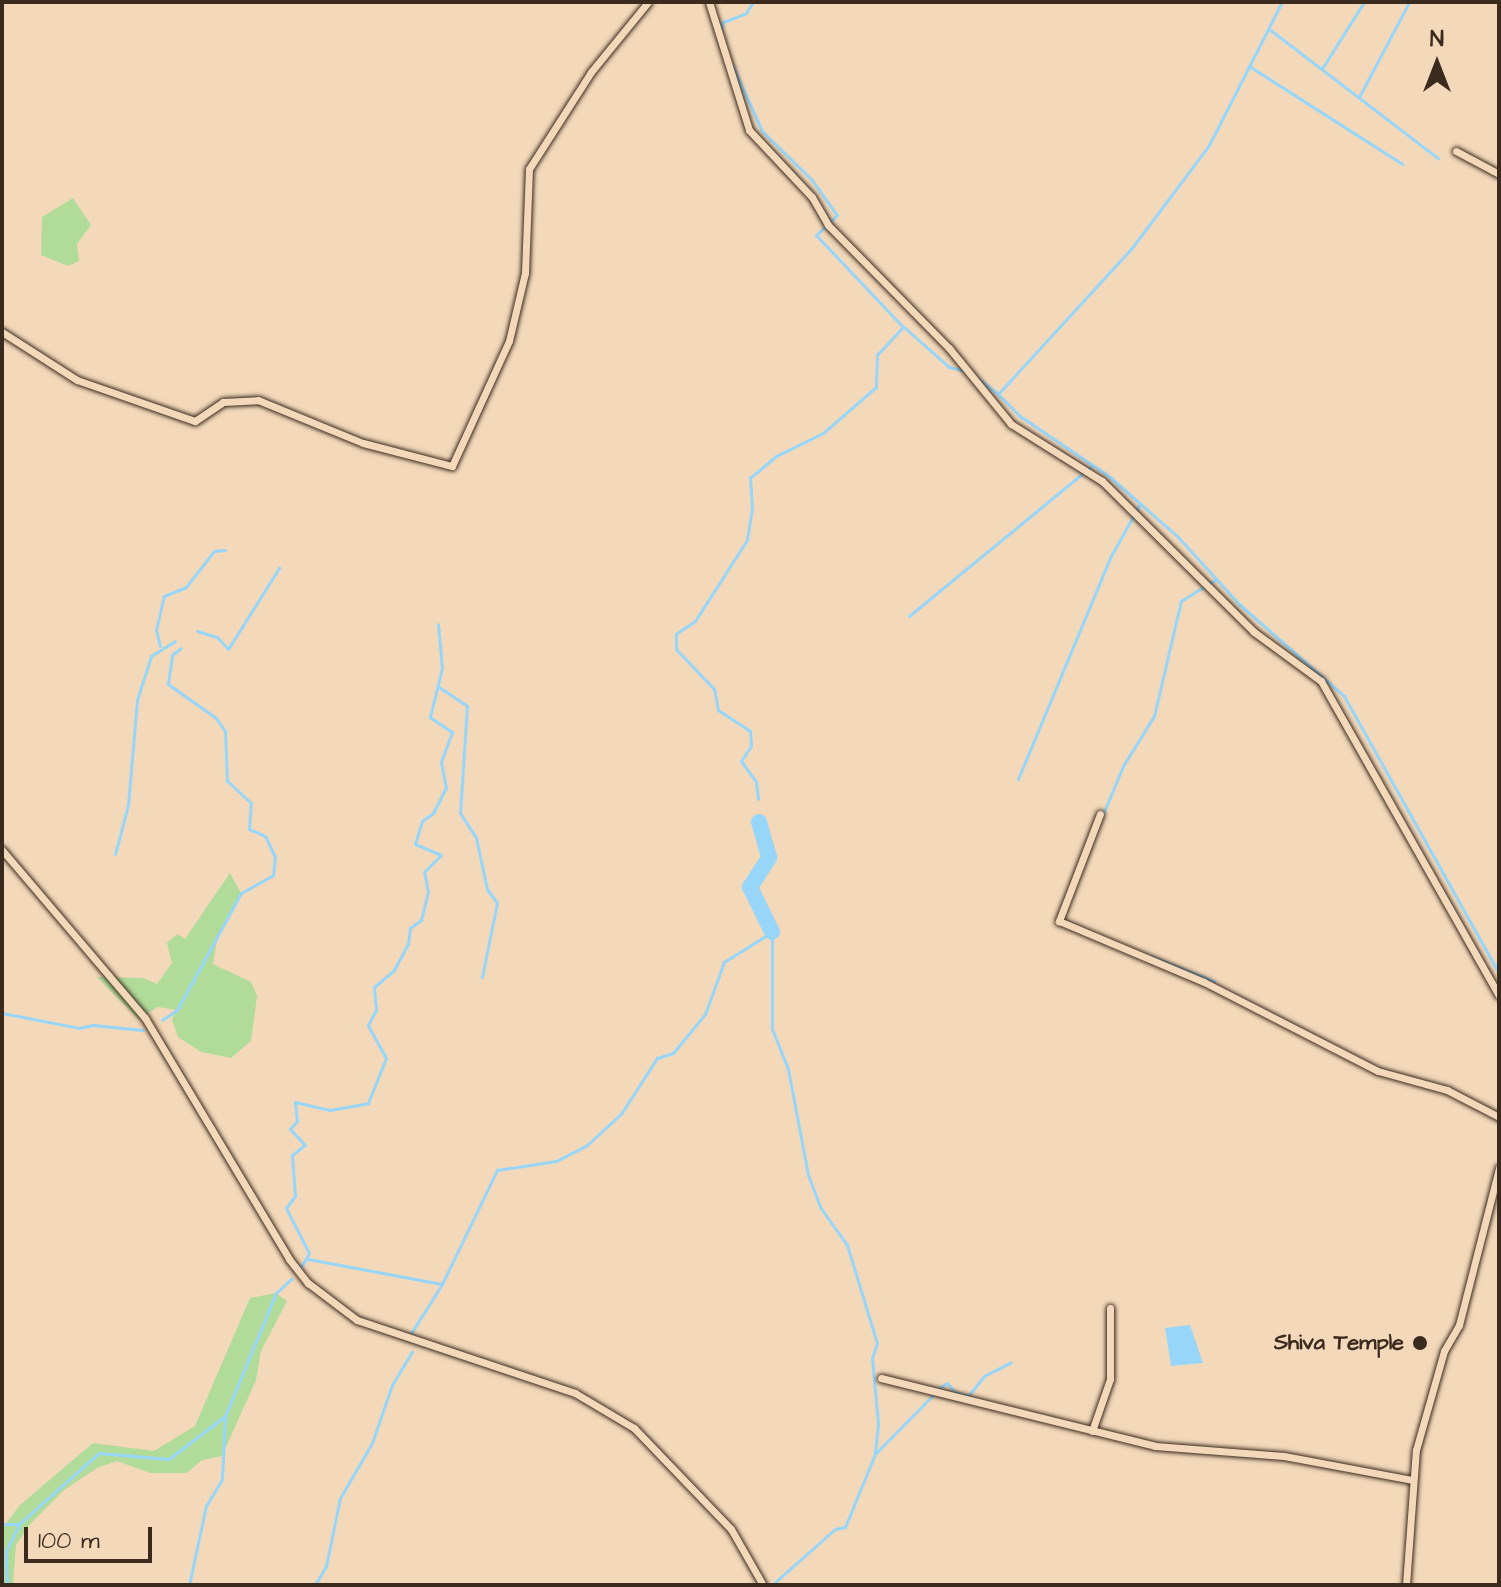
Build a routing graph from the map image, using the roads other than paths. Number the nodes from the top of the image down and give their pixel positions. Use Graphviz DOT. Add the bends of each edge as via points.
graph roads {
  1 [pos="648,2"];
  2 [pos="709,2"];
  3 [pos="1456,151"];
  4 [pos="1499,174"];
  5 [pos="2,332"];
  6 [pos="1100,814"];
  7 [pos="2,850"];
  8 [pos="1499,995"];
  9 [pos="1499,1117"];
  10 [pos="1499,1168"];
  11 [pos="1110,1308"];
  12 [pos="881,1378"];
  13 [pos="1092,1431"];
  14 [pos="1412,1480"];
  15 [pos="763,1585"];
  16 [pos="1406,1585"];
  1 -- 5 [label="street" via="591,72 529,169 525,273 509,341 452,466 363,443 258,400 223,402 195,421 77,380"];
  2 -- 8 [label="street" via="749,130 812,197 828,225 949,348 1011,424 1102,481 1254,632 1321,681"];
  3 -- 4 [label="street"];
  6 -- 9 [label="street" via="1059,921 1204,982 1366,1066 1447,1090"];
  7 -- 15 [label="street" via="145,1018 308,1283 357,1320 575,1393 634,1428 731,1529"];
  10 -- 14 [label="street" via="1459,1325 1430,1394"];
  11 -- 13 [label="street" via="1110,1379"];
  12 -- 13 [label="street"];
  13 -- 14 [label="street" via="1155,1446 1284,1456"];
  14 -- 16 [label="street"];
}
